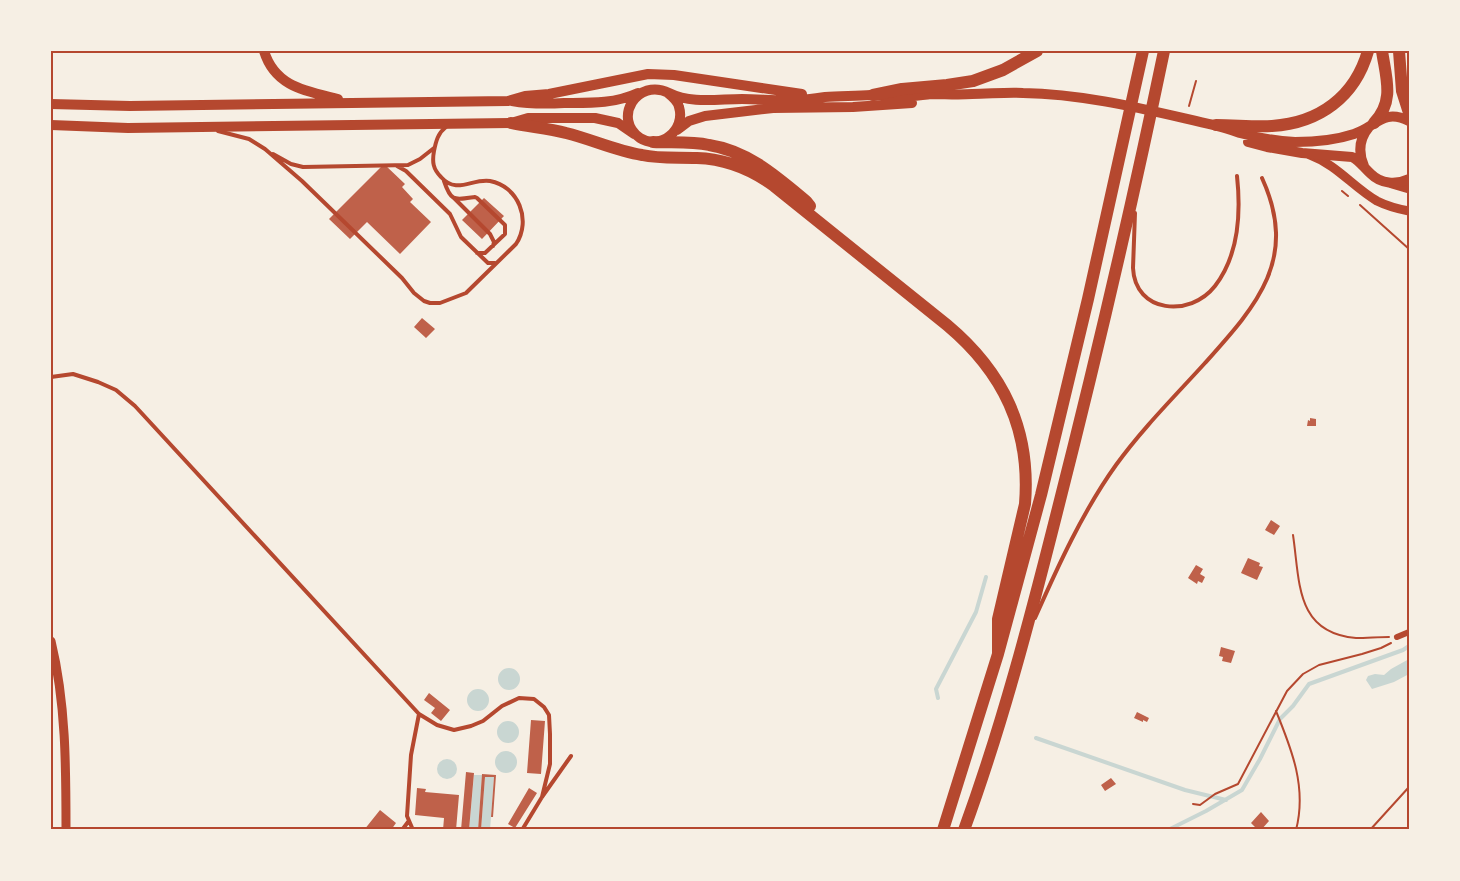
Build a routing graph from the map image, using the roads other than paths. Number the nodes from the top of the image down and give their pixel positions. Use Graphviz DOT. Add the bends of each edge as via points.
graph roads {
  1 [pos="264,51"];
  2 [pos="1037,51"];
  3 [pos="1143,51"];
  4 [pos="1164,51"];
  5 [pos="1170,51"];
  6 [pos="1368,51"];
  7 [pos="1382,51"];
  8 [pos="1399,51"];
  9 [pos="1403,51"];
  10 [pos="1409,68"];
  11 [pos="643,92"];
  12 [pos="1155,92"];
  13 [pos="669,93"];
  14 [pos="974,94"];
  15 [pos="873,95"];
  16 [pos="823,97"];
  17 [pos="508,101"];
  18 [pos="352,103"];
  19 [pos="51,104"];
  20 [pos="1409,113"];
  21 [pos="1186,119"];
  22 [pos="1409,121"];
  23 [pos="455,123"];
  24 [pos="511,123"];
  25 [pos="51,125"];
  26 [pos="1216,125"];
  27 [pos="1371,125"];
  28 [pos="204,127"];
  29 [pos="676,130"];
  30 [pos="639,137"];
  31 [pos="653,142"];
  32 [pos="435,147"];
  33 [pos="265,149"];
  34 [pos="1302,153"];
  35 [pos="394,165"];
  36 [pos="1364,166"];
  37 [pos="1237,176"];
  38 [pos="1262,178"];
  39 [pos="1409,179"];
  40 [pos="443,180"];
  41 [pos="1381,181"];
  42 [pos="1136,183"];
  43 [pos="1409,189"];
  44 [pos="452,196"];
  45 [pos="1409,211"];
  46 [pos="834,235"];
  47 [pos="493,247"];
  48 [pos="477,253"];
  49 [pos="497,262"];
  50 [pos="51,377"];
  51 [pos="1409,632"];
  52 [pos="1397,637"];
  53 [pos="51,640"];
  54 [pos="998,654"];
  55 [pos="1019,657"];
  56 [pos="61,703"];
  57 [pos="51,704"];
  58 [pos="418,714"];
  59 [pos="571,756"];
  60 [pos="542,797"];
  61 [pos="409,821"];
  62 [pos="66,830"];
  63 [pos="402,830"];
  64 [pos="413,830"];
  65 [pos="522,830"];
  66 [pos="943,830"];
  67 [pos="964,830"];
  1 -- 18 [label="main road" via="275,72 289,84"];
  2 -- 15 [label="highway" via="973,81"];
  3 -- 54 [label="highway" via="1077,346"];
  4 -- 12 [label="highway"];
  5 -- 12 [label="highway"];
  6 -- 26 [label="highway" via="1345,95 1314,116 1272,126"];
  7 -- 27 [label="highway" via="1386,104"];
  8 -- 20 [label="highway" via="1402,91"];
  9 -- 10 [label="highway"];
  11 -- 13 [label="main road" via="656,89"];
  11 -- 17 [label="main road" via="603,103"];
  11 -- 30 [label="main road" via="632,102 628,118"];
  12 -- 42 [label="highway"];
  13 -- 16 [label="main road" via="690,99"];
  13 -- 29 [label="main road" via="681,116"];
  14 -- 15 [label="main road"];
  14 -- 21 [label="main road" via="1023,93 1096,99"];
  14 -- 29 [label="main road" via="885,105 705,116"];
  15 -- 16 [label="main road"];
  16 -- 17 [label="main road" via="648,74"];
  17 -- 18 [label="main road"];
  18 -- 19 [label="main road"];
  21 -- 26 [label="main road"];
  21 -- 34 [label="main road" via="1243,141"];
  22 -- 27 [label="main road" via="1391,117"];
  23 -- 24 [label="main road"];
  23 -- 28 [label="main road"];
  23 -- 32 [label="lane" via="441,131"];
  24 -- 30 [label="main road" via="528,118 604,119"];
  24 -- 46 [label="highway" via="564,132 644,156 706,158 736,165 761,177"];
  25 -- 28 [label="main road"];
  26 -- 27 [label="main road" via="1243,134 1296,142 1355,134"];
  27 -- 36 [label="main road" via="1361,143"];
  28 -- 33 [label="lane" via="249,139"];
  29 -- 31 [label="main road" via="668,138"];
  30 -- 31 [label="main road"];
  31 -- 46 [label="highway" via="707,144 748,158 806,201"];
  32 -- 35 [label="lane" via="412,164"];
  32 -- 40 [label="lane" via="433,165"];
  33 -- 35 [label="lane" via="303,167"];
  33 -- 49 [label="lane" via="424,301 440,303 466,293"];
  34 -- 36 [label="main road" via="1352,157"];
  34 -- 45 [label="street" via="1331,165 1378,201"];
  35 -- 48 [label="lane" via="406,171 450,214 461,237"];
  36 -- 41 [label="main road"];
  37 -- 42 [label="lane" via="1238,225 1225,268 1207,295 1177,307 1152,302 1135,282 1132,268"];
  38 -- 55 [label="lane" via="1272,202 1276,233 1271,270 1261,292 1248,313 1142,432 1106,480 1049,585"];
  39 -- 41 [label="main road" via="1396,183"];
  40 -- 44 [label="lane"];
  40 -- 49 [label="lane" via="454,185 488,181 508,190 517,201 522,212 522,232"];
  41 -- 43 [label="street"];
  42 -- 55 [label="highway" via="1083,411"];
  44 -- 47 [label="lane" via="490,234"];
  44 -- 47 [label="lane" via="477,198 502,222 505,234"];
  46 -- 54 [label="highway" via="968,343 1010,402 1025,454 1027,486 999,619"];
  47 -- 48 [label="lane"];
  48 -- 49 [label="lane" via="490,264"];
  50 -- 58 [label="lane" via="73,374 98,382 116,390 135,406"];
  51 -- 52 [label="street"];
  53 -- 56 [label="street"];
  54 -- 66 [label="highway"];
  55 -- 67 [label="highway"];
  56 -- 57 [label="lane"];
  56 -- 62 [label="street"];
  58 -- 60 [label="lane" via="454,730 483,721 519,698 534,699 549,716 550,764"];
  58 -- 61 [label="lane" via="411,755"];
  59 -- 60 [label="lane"];
  60 -- 65 [label="lane"];
  61 -- 63 [label="lane"];
  61 -- 64 [label="lane"];
}
